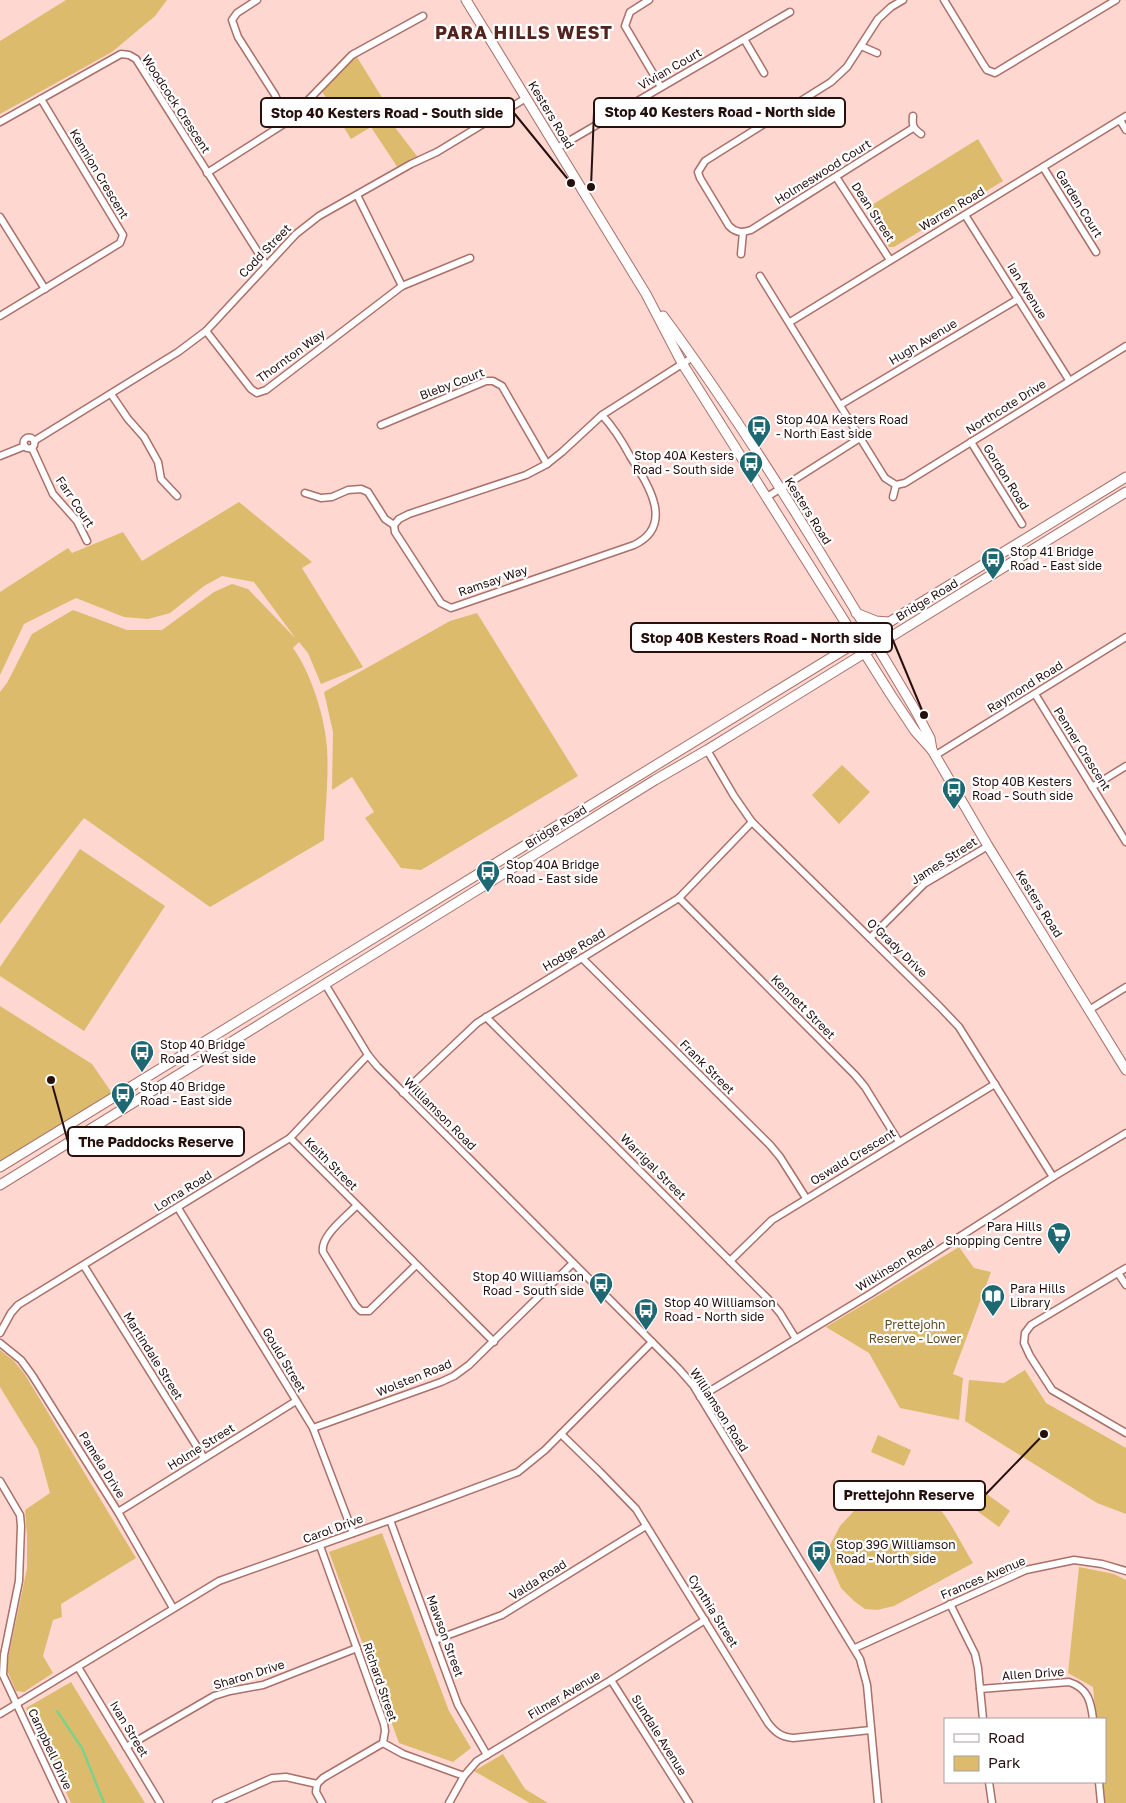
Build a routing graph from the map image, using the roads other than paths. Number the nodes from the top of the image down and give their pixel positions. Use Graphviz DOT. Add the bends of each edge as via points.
graph roads {
  1 [pos="257,0"];
  2 [pos="466,0"];
  3 [pos="649,0"];
  4 [pos="903,0"];
  5 [pos="944,0"];
  6 [pos="1116,0"];
  7 [pos="790,12"];
  8 [pos="423,16"];
  9 [pos="744,39"];
  10 [pos="860,46"];
  11 [pos="878,53"];
  12 [pos="764,72"];
  13 [pos="661,87"];
  14 [pos="526,98"];
  15 [pos="41,99"];
  16 [pos="913,116"];
  17 [pos="1123,118"];
  18 [pos="0,122"];
  19 [pos="287,122"];
  20 [pos="913,128"];
  21 [pos="1126,130"];
  22 [pos="922,134"];
  23 [pos="557,148"];
  24 [pos="1043,167"];
  25 [pos="207,173"];
  26 [pos="836,176"];
  27 [pos="357,195"];
  28 [pos="965,214"];
  29 [pos="0,217"];
  30 [pos="743,232"];
  31 [pos="1096,252"];
  32 [pos="741,254"];
  33 [pos="470,258"];
  34 [pos="890,260"];
  35 [pos="266,265"];
  36 [pos="760,276"];
  37 [pos="402,286"];
  38 [pos="45,288"];
  39 [pos="646,294"];
  40 [pos="1018,299"];
  41 [pos="0,316"];
  42 [pos="790,322"];
  43 [pos="206,331"];
  44 [pos="1126,346"];
  45 [pos="693,357"];
  46 [pos="682,363"];
  47 [pos="1070,380"];
  48 [pos="111,394"];
  49 [pos="840,405"];
  50 [pos="602,414"];
  51 [pos="382,425"];
  52 [pos="860,438"];
  53 [pos="971,442"];
  54 [pos="28,447"];
  55 [pos="0,456"];
  56 [pos="547,464"];
  57 [pos="1126,477"];
  58 [pos="896,484"];
  59 [pos="779,489"];
  60 [pos="1126,492"];
  61 [pos="305,493"];
  62 [pos="177,496"];
  63 [pos="767,497"];
  64 [pos="893,498"];
  65 [pos="1022,524"];
  66 [pos="394,525"];
  67 [pos="87,541"];
  68 [pos="856,613"];
  69 [pos="888,622"];
  70 [pos="869,634"];
  71 [pos="1126,637"];
  72 [pos="858,641"];
  73 [pos="876,645"];
  74 [pos="865,652"];
  75 [pos="1035,694"];
  76 [pos="699,738"];
  77 [pos="707,750"];
  78 [pos="934,753"];
  79 [pos="1126,766"];
  80 [pos="1092,787"];
  81 [pos="752,822"];
  82 [pos="1126,842"];
  83 [pos="988,846"];
  84 [pos="678,898"];
  85 [pos="434,900"];
  86 [pos="442,912"];
  87 [pos="870,938"];
  88 [pos="582,958"];
  89 [pos="317,971"];
  90 [pos="325,984"];
  91 [pos="1126,987"];
  92 [pos="1089,1010"];
  93 [pos="486,1017"];
  94 [pos="205,1040"];
  95 [pos="214,1052"];
  96 [pos="368,1055"];
  97 [pos="1126,1070"];
  98 [pos="995,1084"];
  99 [pos="403,1093"];
  100 [pos="1126,1133"];
  101 [pos="290,1138"];
  102 [pos="899,1142"];
  103 [pos="0,1166"];
  104 [pos="1053,1177"];
  105 [pos="0,1185"];
  106 [pos="806,1198"];
  107 [pos="356,1206"];
  108 [pos="178,1208"];
  109 [pos="730,1260"];
  110 [pos="573,1263"];
  111 [pos="416,1265"];
  112 [pos="84,1266"];
  113 [pos="1126,1268"];
  114 [pos="1118,1273"];
  115 [pos="1126,1285"];
  116 [pos="0,1333"];
  117 [pos="796,1339"];
  118 [pos="0,1342"];
  119 [pos="494,1342"];
  120 [pos="652,1342"];
  121 [pos="700,1397"];
  122 [pos="296,1401"];
  123 [pos="313,1428"];
  124 [pos="1126,1433"];
  125 [pos="561,1434"];
  126 [pos="204,1458"];
  127 [pos="0,1482"];
  128 [pos="118,1512"];
  129 [pos="390,1520"];
  130 [pos="646,1526"];
  131 [pos="353,1533"];
  132 [pos="320,1546"];
  133 [pos="1126,1571"];
  134 [pos="950,1604"];
  135 [pos="173,1608"];
  136 [pos="705,1620"];
  137 [pos="435,1640"];
  138 [pos="356,1648"];
  139 [pos="855,1648"];
  140 [pos="2,1654"];
  141 [pos="78,1667"];
  142 [pos="611,1680"];
  143 [pos="980,1689"];
  144 [pos="16,1704"];
  145 [pos="0,1714"];
  146 [pos="983,1718"];
  147 [pos="1093,1718"];
  148 [pos="871,1730"];
  149 [pos="382,1743"];
  150 [pos="126,1747"];
  151 [pos="487,1755"];
  152 [pos="464,1776"];
  153 [pos="990,1783"];
  154 [pos="1100,1783"];
  155 [pos="317,1784"];
  156 [pos="63,1803"];
  157 [pos="160,1803"];
  158 [pos="216,1803"];
  159 [pos="322,1803"];
  160 [pos="449,1803"];
  161 [pos="689,1803"];
  162 [pos="878,1803"];
  163 [pos="992,1803"];
  164 [pos="1101,1803"];
  1 -- 19 [label="street" via="232,20 238,37 275,95"];
  2 -- 14 [label="main road, Kesters Road"];
  3 -- 13 [label="street" via="630,12 625,26"];
  4 -- 10 [label="street" via="878,19"];
  5 -- 6 [label="street" via="987,70 996,73"];
  7 -- 9 [label="street, Vivian Court"];
  8 -- 19 [label="street" via="352,55"];
  9 -- 12 [label="street"];
  9 -- 13 [label="street, Vivian Court"];
  10 -- 11 [label="street"];
  10 -- 30 [label="street" via="847,67 831,82 700,167 700,178 729,226"];
  13 -- 23 [label="street, Vivian Court"];
  14 -- 23 [label="main road, Kesters Road"];
  14 -- 27 [label="street, Codd Street" via="437,152"];
  15 -- 18 [label="street, Woodcock Crescent"];
  15 -- 25 [label="street, Woodcock Crescent" via="121,54 129,55 136,60"];
  15 -- 38 [label="street, Kennion Crescent" via="123,235 120,243"];
  16 -- 20 [label="street"];
  17 -- 21 [label="street"];
  17 -- 24 [label="street, Warren Road"];
  19 -- 25 [label="street"];
  20 -- 22 [label="street"];
  20 -- 26 [label="street, Holmeswood Court"];
  23 -- 39 [label="main road, Kesters Road"];
  24 -- 28 [label="street, Warren Road"];
  24 -- 31 [label="street, Garden Court"];
  25 -- 35 [label="street, Woodcock Crescent"];
  26 -- 30 [label="street, Holmeswood Court"];
  26 -- 34 [label="street, Dean Street"];
  27 -- 35 [label="street, Codd Street" via="319,216"];
  27 -- 37 [label="street"];
  28 -- 34 [label="street, Warren Road"];
  28 -- 40 [label="street, Ian Avenue"];
  29 -- 38 [label="street"];
  30 -- 32 [label="street"];
  33 -- 37 [label="street, Thornton Way"];
  34 -- 42 [label="street, Warren Road"];
  35 -- 43 [label="street, Codd Street"];
  36 -- 42 [label="street"];
  37 -- 43 [label="street, Thornton Way" via="266,390 257,393"];
  38 -- 41 [label="street, Kennion Crescent"];
  39 -- 45 [label="main road, Kesters Road"];
  39 -- 46 [label="main road, Kesters Road"];
  40 -- 47 [label="street, Ian Avenue"];
  40 -- 49 [label="street, Hugh Avenue"];
  42 -- 49 [label="street"];
  43 -- 48 [label="street, Codd Street"];
  44 -- 47 [label="street, Northcote Drive"];
  45 -- 46 [label="street"];
  45 -- 59 [label="main road, Kesters Road"];
  46 -- 50 [label="street"];
  46 -- 63 [label="main road, Kesters Road"];
  47 -- 53 [label="street, Northcote Drive"];
  48 -- 54 [label="street, Codd Street" via="34,441 26,439 24,442"];
  48 -- 62 [label="street" via="144,437 158,462 161,479"];
  49 -- 52 [label="street"];
  50 -- 56 [label="street"];
  50 -- 66 [label="street, Ramsay Way" via="648,484 653,497 655,520 641,541 451,608 441,603 399,539"];
  51 -- 56 [label="street, Bleby Court" via="486,380 494,381 502,386"];
  52 -- 58 [label="street" via="885,478"];
  52 -- 59 [label="street"];
  53 -- 58 [label="street, Northcote Drive" via="905,483"];
  53 -- 65 [label="street, Gordon Road"];
  54 -- 55 [label="street"];
  54 -- 67 [label="street, Farr Court" via="53,494 76,521"];
  56 -- 66 [label="street" via="526,476 409,514"];
  57 -- 69 [label="main road, Bridge Road"];
  58 -- 64 [label="street"];
  59 -- 63 [label="street"];
  59 -- 68 [label="main road, Kesters Road"];
  60 -- 73 [label="main road, Bridge Road"];
  61 -- 66 [label="street, Ramsay Way" via="321,498 361,489 368,492 385,518"];
  63 -- 72 [label="main road, Kesters Road"];
  68 -- 69 [label="main road"];
  68 -- 70 [label="main road, Kesters Road"];
  69 -- 70 [label="main road, Bridge Road"];
  70 -- 72 [label="main road, Bridge Road"];
  70 -- 73 [label="main road, Kesters Road"];
  71 -- 75 [label="street, Raymond Road"];
  72 -- 74 [label="main road, Kesters Road"];
  72 -- 76 [label="main road, Bridge Road"];
  73 -- 74 [label="main road, Bridge Road"];
  73 -- 78 [label="main road, Kesters Road" via="924,726"];
  74 -- 77 [label="main road, Bridge Road"];
  74 -- 78 [label="main road, Kesters Road" via="915,730"];
  75 -- 78 [label="street, Raymond Road"];
  75 -- 80 [label="street, Penner Crescent"];
  76 -- 77 [label="main road"];
  76 -- 85 [label="main road, Bridge Road"];
  77 -- 81 [label="street, O'Grady Drive"];
  77 -- 86 [label="main road, Bridge Road"];
  78 -- 83 [label="main road, Kesters Road"];
  79 -- 80 [label="street"];
  80 -- 82 [label="street, Penner Crescent"];
  81 -- 84 [label="street, Hodge Road"];
  81 -- 87 [label="street, O'Grady Drive"];
  83 -- 87 [label="street, James Street" via="924,884"];
  83 -- 92 [label="main road, Kesters Road"];
  84 -- 88 [label="street, Hodge Road"];
  84 -- 102 [label="street, Kennett Street" via="865,1086"];
  85 -- 86 [label="main road"];
  85 -- 89 [label="main road, Bridge Road"];
  86 -- 90 [label="main road, Bridge Road"];
  87 -- 98 [label="street, O'Grady Drive" via="953,1020"];
  88 -- 93 [label="street, Hodge Road"];
  88 -- 106 [label="street, Frank Street" via="770,1146"];
  89 -- 90 [label="main road"];
  89 -- 94 [label="main road, Bridge Road"];
  90 -- 95 [label="main road, Bridge Road"];
  90 -- 96 [label="street, Williamson Road"];
  91 -- 92 [label="street"];
  92 -- 97 [label="main road, Kesters Road"];
  93 -- 99 [label="street, Hodge Road"];
  93 -- 109 [label="street, Warrigal Street"];
  94 -- 95 [label="main road"];
  94 -- 103 [label="main road, Bridge Road"];
  95 -- 105 [label="main road, Bridge Road"];
  96 -- 99 [label="street, Williamson Road"];
  96 -- 101 [label="street, Lorna Road"];
  98 -- 102 [label="street, Oswald Crescent"];
  98 -- 104 [label="street, O'Grady Drive"];
  99 -- 110 [label="street, Williamson Road"];
  100 -- 104 [label="street, Wilkinson Road"];
  101 -- 107 [label="street, Keith Street"];
  101 -- 108 [label="street, Lorna Road"];
  102 -- 106 [label="street, Oswald Crescent"];
  104 -- 117 [label="street, Wilkinson Road"];
  106 -- 109 [label="street, Oswald Crescent" via="772,1220"];
  107 -- 111 [label="street, Keith Street"];
  107 -- 111 [label="street, Keith Street" via="327,1236 322,1246 356,1306 369,1311"];
  108 -- 112 [label="street, Lorna Road"];
  108 -- 122 [label="street, Gould Street"];
  109 -- 117 [label="street, Warrigal Street" via="775,1307"];
  110 -- 119 [label="street, Wolsten Road"];
  110 -- 120 [label="street, Williamson Road"];
  111 -- 119 [label="street, Keith Street"];
  112 -- 116 [label="street, Lorna Road" via="18,1305"];
  112 -- 126 [label="street, Martindale Street"];
  113 -- 114 [label="street"];
  114 -- 115 [label="street"];
  114 -- 124 [label="street" via="1031,1326 1025,1333 1024,1343 1052,1390"];
  117 -- 121 [label="street, Wilkinson Road"];
  118 -- 128 [label="street, Pamela Drive" via="32,1374"];
  119 -- 123 [label="street, Wolsten Road" via="448,1379"];
  120 -- 121 [label="street, Williamson Road"];
  120 -- 125 [label="street, Carol Drive"];
  121 -- 139 [label="street, Williamson Road"];
  122 -- 123 [label="street, Gould Street"];
  122 -- 126 [label="street, Holme Street"];
  123 -- 131 [label="street, Gould Street"];
  125 -- 129 [label="street, Carol Drive" via="532,1462 513,1474"];
  125 -- 130 [label="street, Cynthia Street" via="629,1502"];
  126 -- 128 [label="street, Holme Street"];
  127 -- 140 [label="street, Campbell Drive" via="20,1515 21,1526 19,1581"];
  128 -- 135 [label="street, Pamela Drive"];
  129 -- 131 [label="street, Carol Drive"];
  129 -- 137 [label="street, Mawson Street"];
  130 -- 136 [label="street, Cynthia Street"];
  130 -- 137 [label="street, Valda Road" via="502,1614"];
  131 -- 132 [label="street, Carol Drive"];
  132 -- 135 [label="street, Carol Drive" via="219,1581"];
  132 -- 138 [label="street, Richard Street"];
  133 -- 134 [label="street, Frances Avenue" via="1068,1560 1026,1570"];
  134 -- 139 [label="street, Frances Avenue"];
  134 -- 143 [label="street" via="974,1654"];
  135 -- 141 [label="street, Carol Drive"];
  136 -- 142 [label="street, Filmer Avenue"];
  136 -- 148 [label="street, Cynthia Street" via="768,1723 779,1735 793,1738"];
  137 -- 151 [label="street, Mawson Street" via="458,1705"];
  138 -- 149 [label="street, Richard Street" via="384,1724"];
  138 -- 150 [label="street, Sharon Drive" via="263,1684 214,1696"];
  139 -- 148 [label="street, Williamson Road" via="865,1674"];
  140 -- 144 [label="street, Campbell Drive" via="3,1675"];
  141 -- 144 [label="street, Carol Drive"];
  141 -- 150 [label="street, Ivan Street"];
  142 -- 151 [label="street, Filmer Avenue"];
  142 -- 161 [label="street, Sundale Avenue"];
  143 -- 146 [label="street"];
  143 -- 147 [label="street, Allen Drive" via="1069,1682 1080,1686 1087,1694"];
  144 -- 145 [label="street, Carol Drive"];
  144 -- 156 [label="street, Campbell Drive"];
  148 -- 162 [label="street, Williamson Road"];
  149 -- 152 [label="street"];
  149 -- 155 [label="street"];
  150 -- 157 [label="street, Ivan Street"];
  151 -- 152 [label="street, Filmer Avenue" via="472,1765"];
  152 -- 160 [label="street, Filmer Avenue"];
  153 -- 163 [label="street"];
  154 -- 164 [label="street"];
  155 -- 158 [label="street" via="286,1777 272,1778"];
  155 -- 159 [label="street" via="316,1792"];
}
